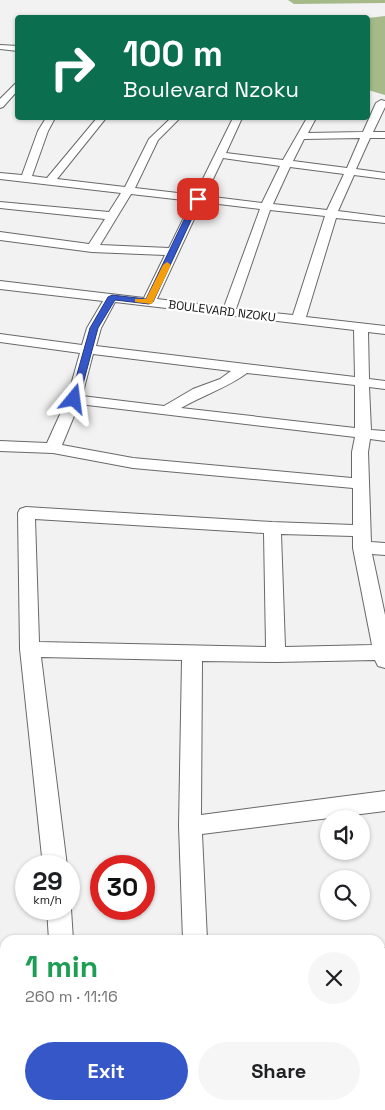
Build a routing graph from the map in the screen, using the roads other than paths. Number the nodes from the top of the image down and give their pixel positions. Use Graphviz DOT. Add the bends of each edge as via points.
graph roads {
  1 [pos="0,47"];
  2 [pos="15,49"];
  3 [pos="15,88"];
  4 [pos="370,101"];
  5 [pos="384,103"];
  6 [pos="0,105"];
  7 [pos="49,120"];
  8 [pos="100,120"];
  9 [pos="174,120"];
  10 [pos="236,120"];
  11 [pos="310,120"];
  12 [pos="367,134"];
  13 [pos="385,135"];
  14 [pos="300,136"];
  15 [pos="71,155"];
  16 [pos="220,155"];
  17 [pos="286,164"];
  18 [pos="349,172"];
  19 [pos="28,174"];
  20 [pos="0,176"];
  21 [pos="385,176"];
  22 [pos="49,182"];
  23 [pos="128,191"];
  24 [pos="198,199"];
  25 [pos="0,204"];
  26 [pos="266,207"];
  27 [pos="331,214"];
  28 [pos="113,216"];
  29 [pos="385,220"];
  30 [pos="0,236"];
  31 [pos="92,248"];
  32 [pos="173,252"];
  33 [pos="0,285"];
  34 [pos="112,297"];
  35 [pos="149,302"];
  36 [pos="229,311"];
  37 [pos="298,320"];
  38 [pos="361,327"];
  39 [pos="385,330"];
  40 [pos="0,338"];
  41 [pos="88,350"];
  42 [pos="243,369"];
  43 [pos="362,382"];
  44 [pos="385,385"];
  45 [pos="74,399"];
  46 [pos="167,411"];
  47 [pos="363,434"];
  48 [pos="385,436"];
  49 [pos="0,446"];
  50 [pos="54,448"];
  51 [pos="361,484"];
  52 [pos="272,528"];
  53 [pos="362,539"];
  54 [pos="385,549"];
  55 [pos="30,649"];
  56 [pos="192,652"];
  57 [pos="276,656"];
  58 [pos="384,657"];
  59 [pos="385,801"];
  60 [pos="190,826"];
  61 [pos="54,855"];
  62 [pos="60,920"];
  63 [pos="61,935"];
  64 [pos="195,935"];
  1 -- 2 [label="street"];
  3 -- 6 [label="street"];
  4 -- 5 [label="street"];
  5 -- 12 [label="street"];
  7 -- 19 [label="street"];
  8 -- 15 [label="street"];
  9 -- 23 [label="street" via="154,139"];
  10 -- 16 [label="street"];
  11 -- 14 [label="street"];
  12 -- 13 [label="street"];
  12 -- 14 [label="street"];
  12 -- 18 [label="street"];
  14 -- 17 [label="street"];
  15 -- 19 [label="street"];
  15 -- 22 [label="street"];
  16 -- 17 [label="street"];
  16 -- 24 [label="street"];
  17 -- 18 [label="street"];
  17 -- 26 [label="street"];
  18 -- 21 [label="street"];
  18 -- 27 [label="street"];
  19 -- 20 [label="street"];
  19 -- 22 [label="street"];
  22 -- 23 [label="street"];
  23 -- 24 [label="street"];
  23 -- 28 [label="street"];
  24 -- 26 [label="street"];
  24 -- 32 [label="street"];
  25 -- 28 [label="street"];
  26 -- 27 [label="street"];
  26 -- 36 [label="street"];
  27 -- 29 [label="street"];
  27 -- 37 [label="street"];
  28 -- 31 [label="street"];
  30 -- 31 [label="street"];
  31 -- 32 [label="street"];
  32 -- 35 [label="street"];
  33 -- 34 [label="street, BOULEVARD NZOKU"];
  34 -- 35 [label="street, BOULEVARD NZOKU"];
  34 -- 41 [label="street" via="94,328"];
  35 -- 36 [label="street, BOULEVARD NZOKU"];
  36 -- 37 [label="street, BOULEVARD NZOKU"];
  37 -- 38 [label="street, BOULEVARD NZOKU"];
  38 -- 39 [label="street, BOULEVARD NZOKU"];
  38 -- 43 [label="street"];
  40 -- 41 [label="street"];
  41 -- 42 [label="street"];
  41 -- 45 [label="street"];
  42 -- 43 [label="street"];
  42 -- 46 [label="street" via="226,382 198,392"];
  43 -- 44 [label="street"];
  43 -- 47 [label="street"];
  45 -- 46 [label="street"];
  45 -- 50 [label="street"];
  46 -- 47 [label="street"];
  47 -- 48 [label="street"];
  47 -- 51 [label="street"];
  49 -- 50 [label="street"];
  50 -- 51 [label="street" via="133,462"];
  51 -- 53 [label="street"];
  52 -- 53 [label="street"];
  52 -- 55 [label="street" via="26,513"];
  52 -- 57 [label="street"];
  53 -- 54 [label="street"];
  53 -- 58 [label="street"];
  55 -- 56 [label="street"];
  55 -- 61 [label="street"];
  56 -- 57 [label="street"];
  56 -- 60 [label="street"];
  57 -- 58 [label="street"];
  59 -- 60 [label="street"];
  60 -- 64 [label="street"];
  62 -- 63 [label="street"];
}
